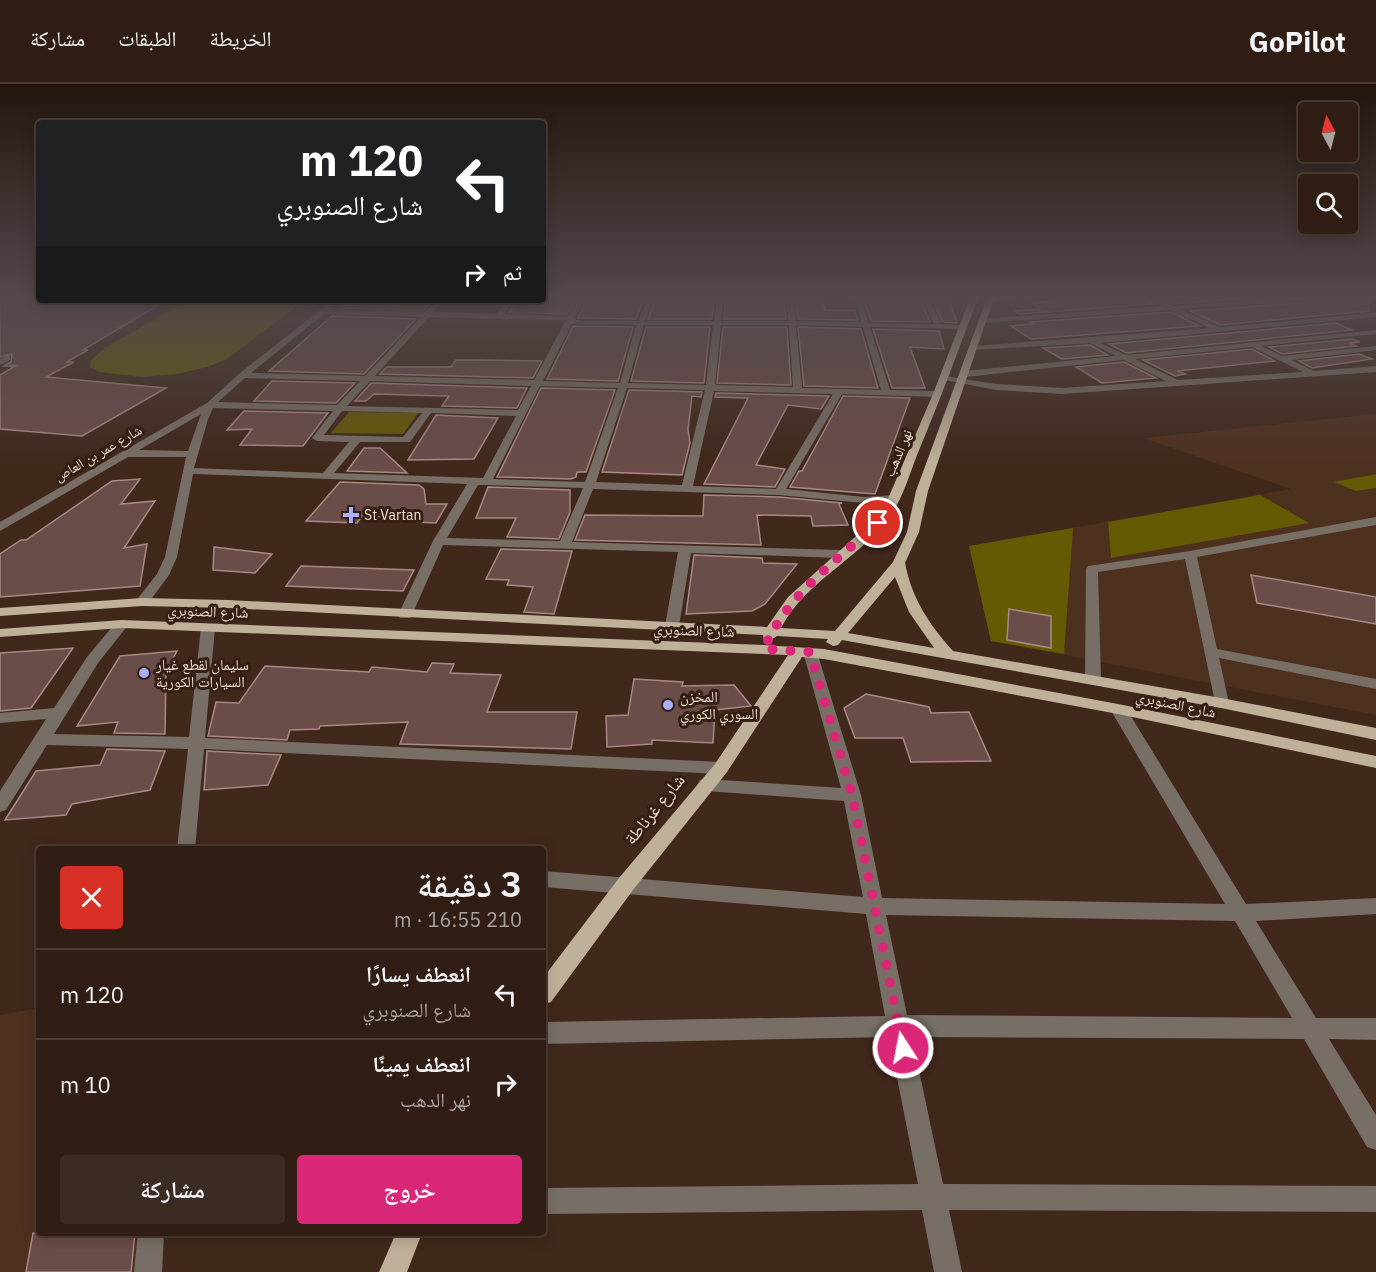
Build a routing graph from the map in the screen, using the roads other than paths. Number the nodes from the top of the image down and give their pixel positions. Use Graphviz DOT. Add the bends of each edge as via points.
graph roads {
  1 [pos="270,353"];
  2 [pos="391,353"];
  3 [pos="554,353"];
  4 [pos="632,353"];
  5 [pos="714,353"];
  6 [pos="795,353"];
  7 [pos="875,353"];
  8 [pos="953,353"];
  9 [pos="973,353"];
  10 [pos="1117,353"];
  11 [pos="1183,353"];
  12 [pos="1270,353"];
  13 [pos="1330,353"];
  14 [pos="1129,359"];
  15 [pos="1282,359"];
  16 [pos="1376,369"];
  17 [pos="1314,373"];
  18 [pos="243,375"];
  19 [pos="964,378"];
  20 [pos="368,379"];
  21 [pos="944,380"];
  22 [pos="1178,383"];
  23 [pos="538,384"];
  24 [pos="623,386"];
  25 [pos="710,388"];
  26 [pos="798,391"];
  27 [pos="839,392"];
  28 [pos="886,393"];
  29 [pos="938,394"];
  30 [pos="210,405"];
  31 [pos="339,409"];
  32 [pos="429,410"];
  33 [pos="523,413"];
  34 [pos="357,439"];
  35 [pos="192,454"];
  36 [pos="124,455"];
  37 [pos="188,471"];
  38 [pos="326,476"];
  39 [pos="480,482"];
  40 [pos="591,486"];
  41 [pos="687,489"];
  42 [pos="779,492"];
  43 [pos="895,498"];
  44 [pos="1376,521"];
  45 [pos="0,527"];
  46 [pos="440,541"];
  47 [pos="564,546"];
  48 [pos="685,550"];
  49 [pos="841,554"];
  50 [pos="1190,555"];
  51 [pos="899,563"];
  52 [pos="142,602"];
  53 [pos="0,612"];
  54 [pos="405,615"];
  55 [pos="122,624"];
  56 [pos="672,626"];
  57 [pos="208,627"];
  58 [pos="772,631"];
  59 [pos="0,633"];
  60 [pos="838,635"];
  61 [pos="764,649"];
  62 [pos="811,652"];
  63 [pos="1210,652"];
  64 [pos="948,654"];
  65 [pos="1093,680"];
  66 [pos="1376,684"];
  67 [pos="1221,704"];
  68 [pos="1118,709"];
  69 [pos="58,713"];
  70 [pos="0,718"];
  71 [pos="1376,734"];
  72 [pos="42,739"];
  73 [pos="196,743"];
  74 [pos="1376,762"];
  75 [pos="721,768"];
  76 [pos="706,785"];
  77 [pos="852,795"];
  78 [pos="1,803"];
  79 [pos="186,846"];
  80 [pos="546,879"];
  81 [pos="626,884"];
  82 [pos="874,906"];
  83 [pos="1376,906"];
  84 [pos="1241,913"];
  85 [pos="546,991"];
  86 [pos="898,1026"];
  87 [pos="1310,1028"];
  88 [pos="1376,1029"];
  89 [pos="546,1033"];
  90 [pos="1376,1138"];
  91 [pos="932,1197"];
  92 [pos="1376,1198"];
  93 [pos="546,1201"];
  94 [pos="152,1236"];
  95 [pos="408,1236"];
  96 [pos="148,1272"];
  97 [pos="393,1272"];
  98 [pos="948,1272"];
  1 -- 18 [label="street, شارع عمر بن العاص"];
  2 -- 20 [label="street"];
  3 -- 23 [label="street"];
  4 -- 24 [label="street"];
  5 -- 25 [label="street"];
  6 -- 26 [label="street"];
  7 -- 28 [label="street"];
  8 -- 21 [label="main road, نهر الدهب"];
  9 -- 19 [label="main road"];
  10 -- 14 [label="street"];
  11 -- 14 [label="street"];
  12 -- 15 [label="street"];
  13 -- 15 [label="street"];
  14 -- 19 [label="street"];
  14 -- 22 [label="street"];
  15 -- 17 [label="street"];
  16 -- 17 [label="street"];
  17 -- 22 [label="street"];
  18 -- 20 [label="street"];
  18 -- 30 [label="street, شارع عمر بن العاص"];
  19 -- 21 [label="street"];
  19 -- 22 [label="street" via="1062,391"];
  19 -- 51 [label="main road"];
  20 -- 23 [label="street"];
  20 -- 31 [label="street"];
  21 -- 29 [label="main road, نهر الدهب"];
  23 -- 24 [label="street"];
  23 -- 33 [label="street"];
  24 -- 25 [label="street"];
  24 -- 40 [label="street"];
  25 -- 26 [label="street"];
  25 -- 41 [label="street"];
  26 -- 27 [label="street"];
  27 -- 28 [label="street"];
  27 -- 42 [label="street"];
  28 -- 29 [label="street"];
  29 -- 43 [label="main road, نهر الدهب"];
  30 -- 31 [label="street"];
  30 -- 35 [label="street, شارع عمر بن العاص"];
  30 -- 36 [label="street, شارع عمر بن العاص"];
  31 -- 32 [label="street"];
  31 -- 34 [label="street" via="317,438"];
  32 -- 33 [label="street"];
  32 -- 34 [label="street" via="406,440"];
  33 -- 39 [label="street"];
  34 -- 38 [label="street"];
  35 -- 36 [label="street"];
  35 -- 37 [label="street, شارع عمر بن العاص"];
  36 -- 45 [label="street, شارع عمر بن العاص"];
  37 -- 38 [label="street"];
  37 -- 52 [label="street, شارع عمر بن العاص" via="171,557 163,575"];
  38 -- 39 [label="street"];
  39 -- 40 [label="street"];
  39 -- 46 [label="street"];
  40 -- 41 [label="street"];
  40 -- 47 [label="street"];
  41 -- 42 [label="street"];
  42 -- 43 [label="street" via="864,500"];
  43 -- 49 [label="main road, نهر الدهب" via="878,523"];
  44 -- 50 [label="street"];
  46 -- 47 [label="street"];
  46 -- 54 [label="street"];
  47 -- 48 [label="street"];
  48 -- 49 [label="street"];
  48 -- 56 [label="street"];
  49 -- 58 [label="main road, نهر الدهب" via="786,609"];
  50 -- 63 [label="street"];
  50 -- 65 [label="street" via="1092,569"];
  51 -- 60 [label="main road"];
  51 -- 64 [label="main road" via="907,598 916,616"];
  52 -- 53 [label="main road, شارع الصنوبري"];
  52 -- 54 [label="main road, شارع الصنوبري"];
  52 -- 55 [label="main road"];
  54 -- 56 [label="main road, شارع الصنوبري"];
  55 -- 57 [label="main road, شارع الصنوبري"];
  55 -- 59 [label="main road, شارع الصنوبري"];
  55 -- 69 [label="street" via="92,660"];
  56 -- 58 [label="main road, شارع الصنوبري"];
  57 -- 61 [label="main road, شارع الصنوبري"];
  57 -- 73 [label="street"];
  58 -- 60 [label="main road, شارع الصنوبري"];
  58 -- 61 [label="main road, نهر الدهب"];
  60 -- 62 [label="main road"];
  60 -- 64 [label="main road, شارع الصنوبري"];
  61 -- 62 [label="main road, شارع الصنوبري"];
  62 -- 68 [label="main road, شارع الصنوبري"];
  62 -- 75 [label="main road, شارع غرناطة"];
  62 -- 77 [label="street"];
  63 -- 66 [label="street"];
  63 -- 67 [label="street"];
  64 -- 65 [label="main road, شارع الصنوبري"];
  65 -- 67 [label="main road, شارع الصنوبري"];
  67 -- 71 [label="main road, شارع الصنوبري"];
  68 -- 74 [label="main road, شارع الصنوبري"];
  68 -- 84 [label="street"];
  69 -- 70 [label="street"];
  69 -- 72 [label="street"];
  72 -- 73 [label="street"];
  72 -- 78 [label="street"];
  73 -- 75 [label="street"];
  73 -- 79 [label="street"];
  75 -- 76 [label="main road, شارع غرناطة"];
  76 -- 77 [label="street"];
  76 -- 81 [label="main road, شارع غرناطة"];
  77 -- 82 [label="street"];
  80 -- 81 [label="street"];
  81 -- 82 [label="street"];
  81 -- 85 [label="main road, شارع غرناطة"];
  82 -- 84 [label="street"];
  82 -- 86 [label="street"];
  83 -- 84 [label="street"];
  84 -- 87 [label="street"];
  86 -- 87 [label="street"];
  86 -- 89 [label="street"];
  86 -- 91 [label="street"];
  87 -- 88 [label="street"];
  87 -- 90 [label="street"];
  91 -- 92 [label="street"];
  91 -- 93 [label="street"];
  91 -- 98 [label="street"];
  94 -- 96 [label="street"];
  95 -- 97 [label="main road"];
}
